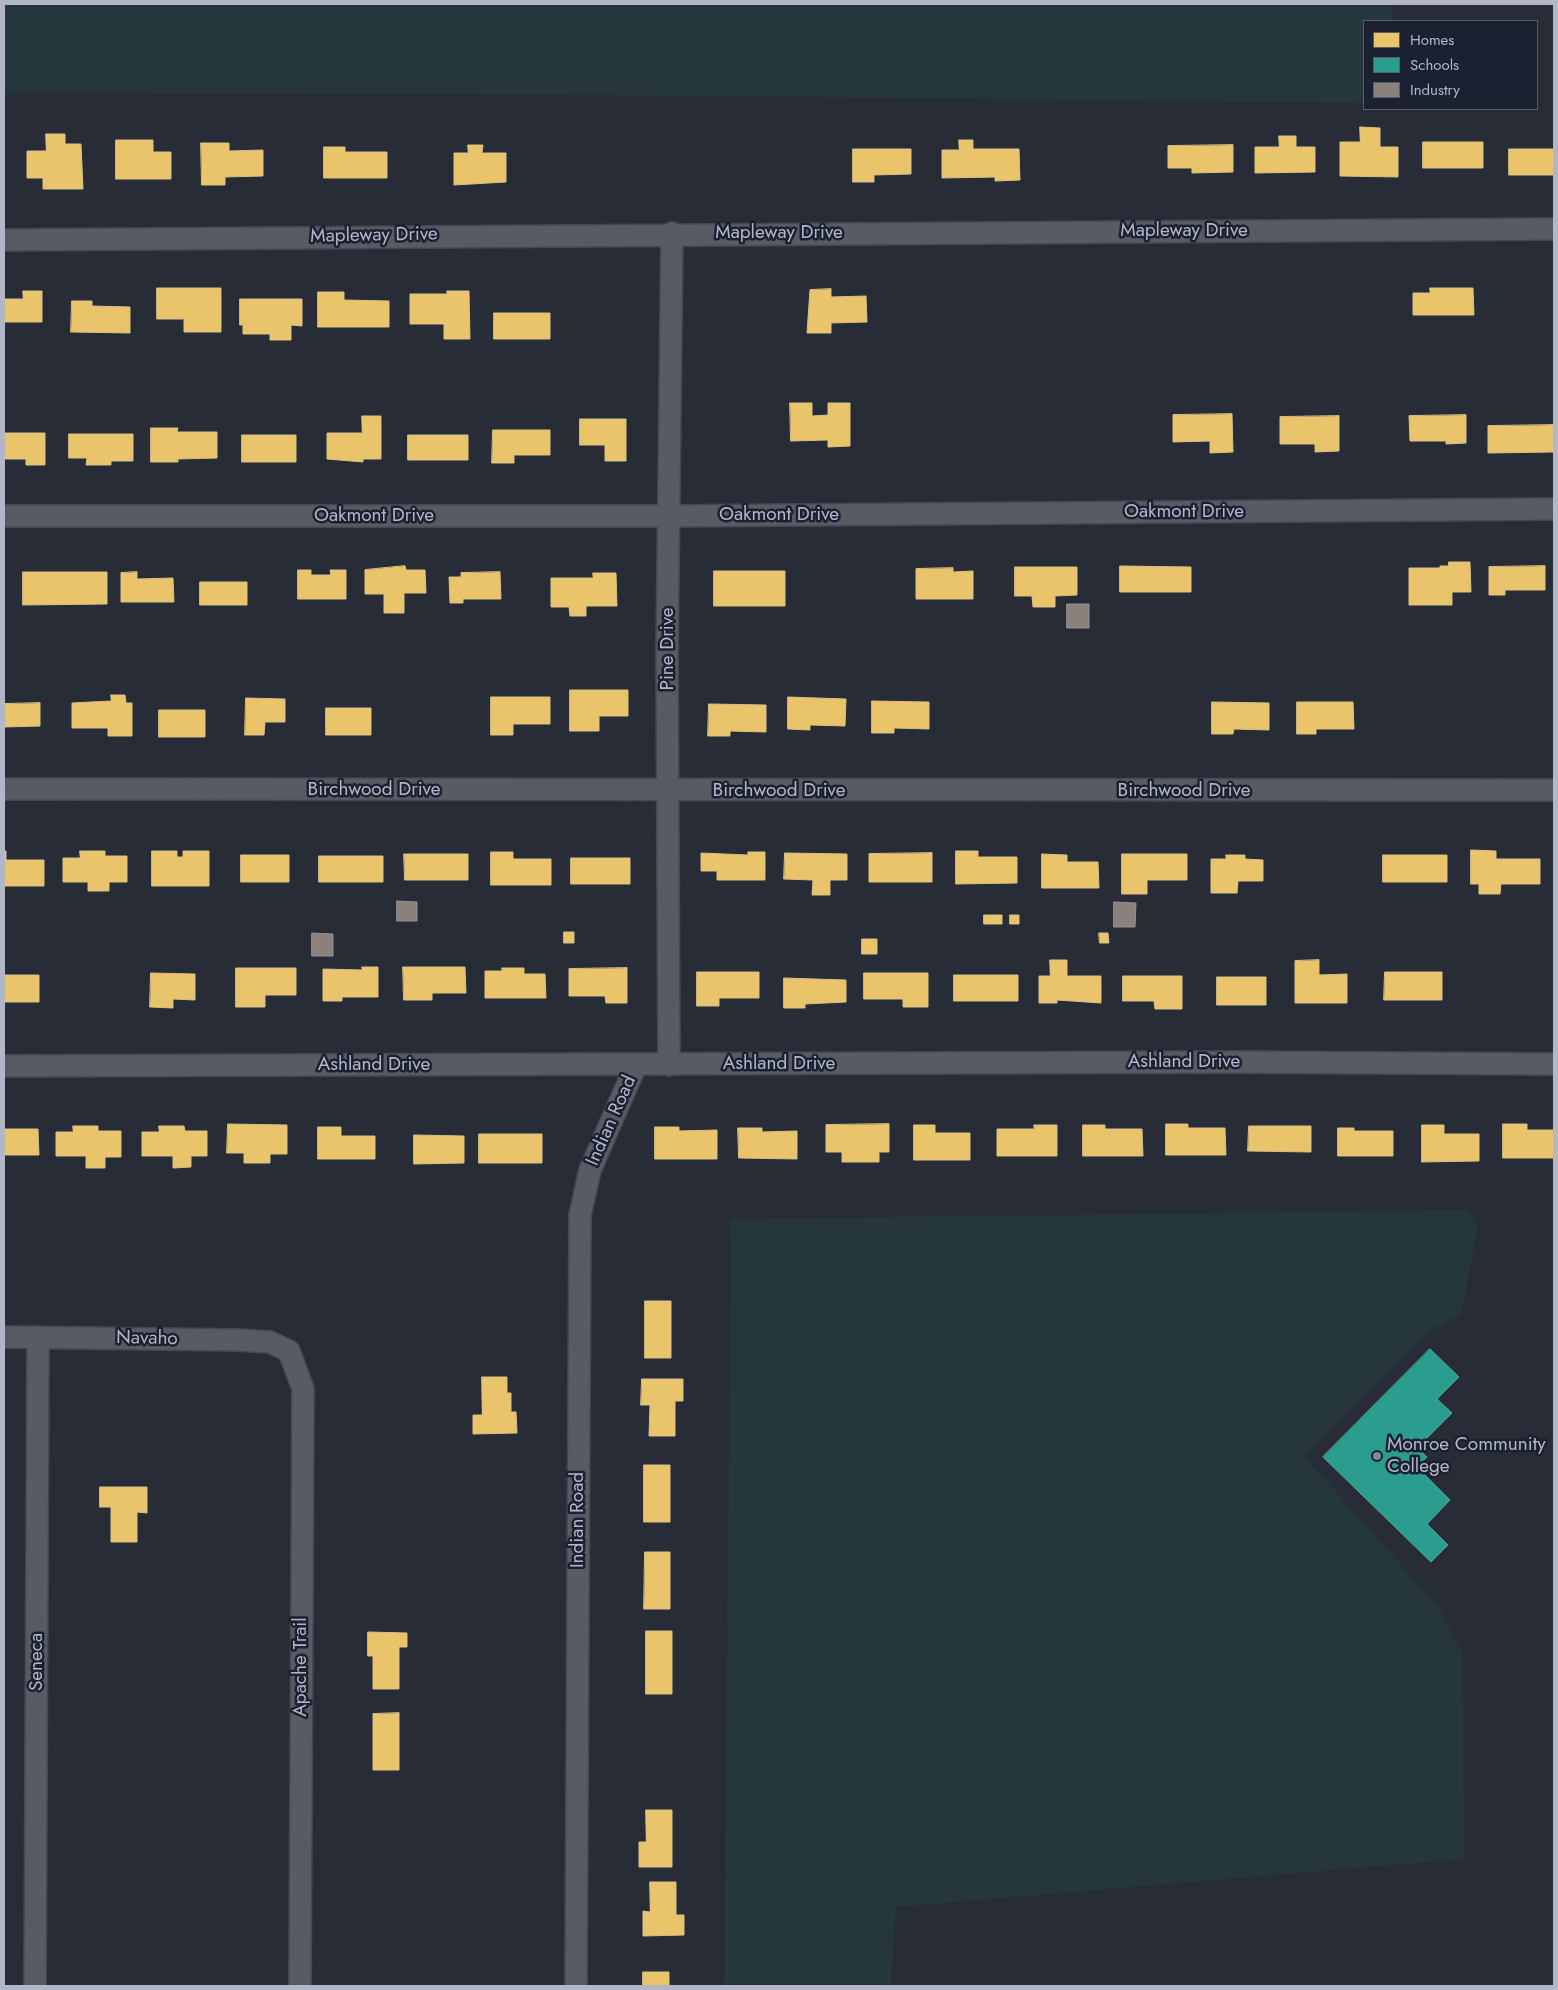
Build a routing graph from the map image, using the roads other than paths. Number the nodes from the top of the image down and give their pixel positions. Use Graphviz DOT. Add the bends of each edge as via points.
graph roads {
  1 [pos="1554,229"];
  2 [pos="672,233"];
  3 [pos="4,240"];
  4 [pos="1554,509"];
  5 [pos="4,516"];
  6 [pos="670,516"];
  7 [pos="4,789"];
  8 [pos="1554,790"];
  9 [pos="670,791"];
  10 [pos="1554,1064"];
  11 [pos="636,1065"];
  12 [pos="669,1065"];
  13 [pos="4,1066"];
  14 [pos="4,1337"];
  15 [pos="38,1337"];
  16 [pos="289,1351"];
  17 [pos="35,1986"];
  18 [pos="300,1986"];
  19 [pos="576,1986"];
  1 -- 2 [label="street, Mapleway Drive"];
  2 -- 3 [label="street, Mapleway Drive"];
  2 -- 6 [label="street, Pine Drive"];
  4 -- 6 [label="street, Oakmont Drive"];
  5 -- 6 [label="street, Oakmont Drive"];
  6 -- 9 [label="street, Pine Drive" via="667,653"];
  7 -- 9 [label="street, Birchwood Drive"];
  8 -- 9 [label="street, Birchwood Drive"];
  9 -- 12 [label="street, Pine Drive"];
  10 -- 12 [label="street, Ashland Drive"];
  11 -- 12 [label="street, Ashland Drive"];
  11 -- 13 [label="street, Ashland Drive"];
  11 -- 19 [label="street, Indian Road" via="590,1170 580,1215"];
  14 -- 15 [label="street, Navaho"];
  15 -- 16 [label="street, Navaho" via="238,1340 270,1342"];
  15 -- 17 [label="street, Seneca"];
  16 -- 18 [label="street, Apache Trail" via="302,1389"];
}
